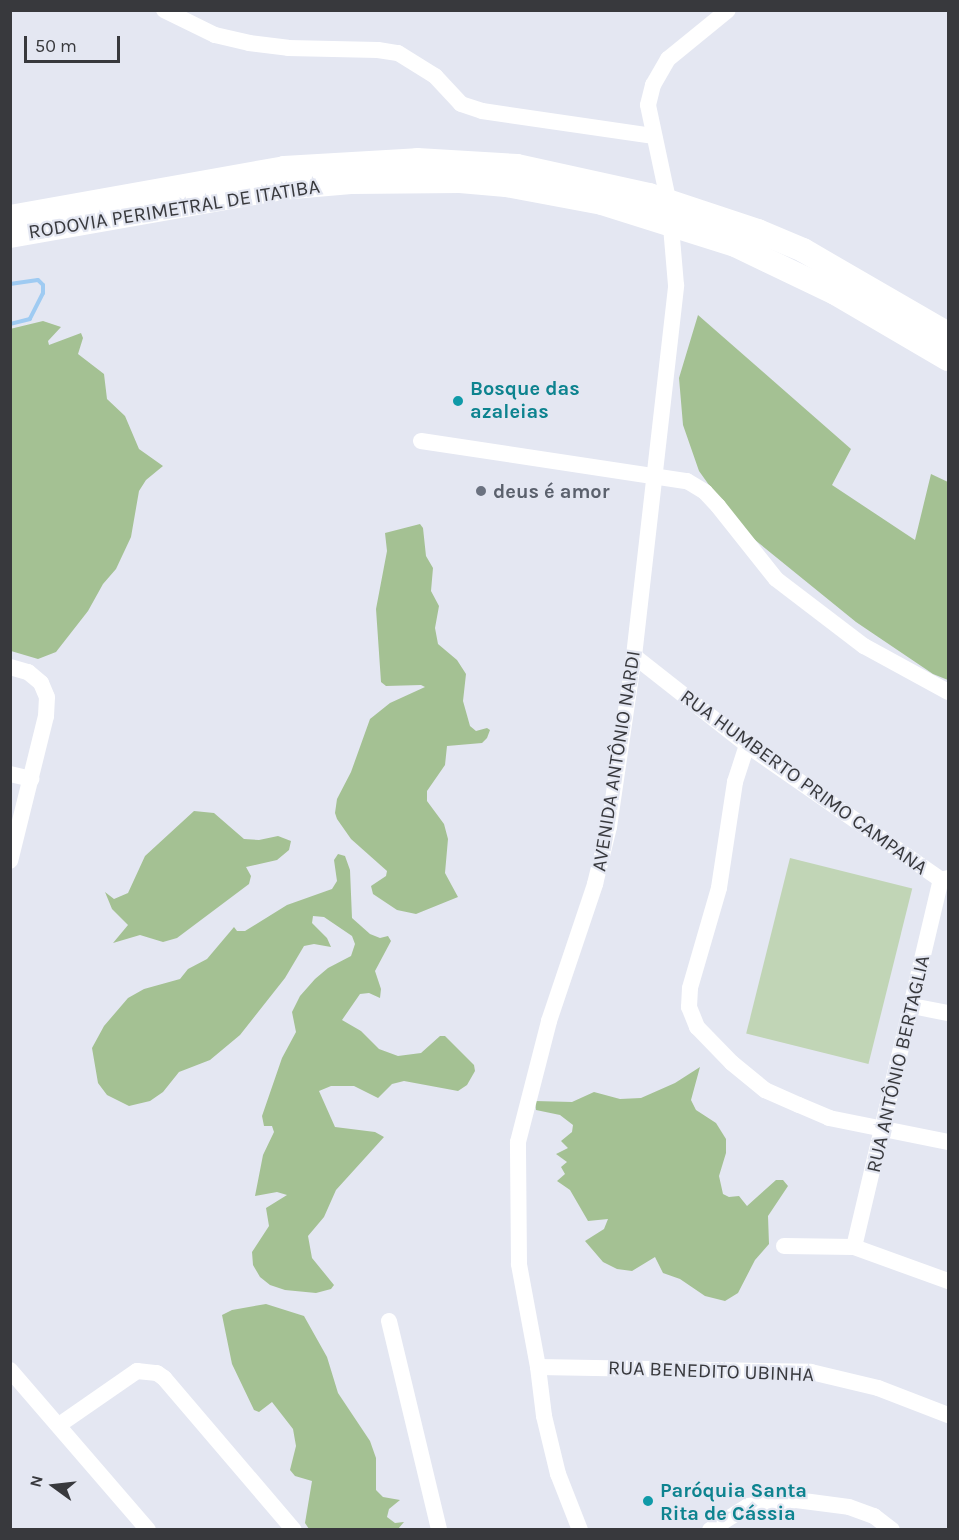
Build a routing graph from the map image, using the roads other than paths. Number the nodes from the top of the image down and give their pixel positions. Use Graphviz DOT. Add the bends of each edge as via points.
graph roads {
  1 [pos="164,10"];
  2 [pos="728,10"];
  3 [pos="654,136"];
  4 [pos="649,206"];
  5 [pos="10,217"];
  6 [pos="709,225"];
  7 [pos="10,236"];
  8 [pos="948,334"];
  9 [pos="948,359"];
  10 [pos="421,441"];
  11 [pos="656,475"];
  12 [pos="634,656"];
  13 [pos="10,667"];
  14 [pos="948,692"];
  15 [pos="747,745"];
  16 [pos="10,774"];
  17 [pos="31,779"];
  18 [pos="10,861"];
  19 [pos="945,879"];
  20 [pos="912,1006"];
  21 [pos="948,1013"];
  22 [pos="883,1126"];
  23 [pos="948,1142"];
  24 [pos="784,1246"];
  25 [pos="854,1247"];
  26 [pos="948,1281"];
  27 [pos="389,1321"];
  28 [pos="538,1366"];
  29 [pos="10,1370"];
  30 [pos="948,1415"];
  31 [pos="58,1425"];
  32 [pos="438,1529"];
  33 [pos="148,1530"];
  34 [pos="294,1530"];
  35 [pos="580,1530"];
  36 [pos="710,1530"];
  37 [pos="892,1530"];
  1 -- 3 [label="street" via="215,35 249,43 398,53 435,76 461,104 482,111"];
  2 -- 3 [label="street, AVENIDA ANTÔNIO NARDI" via="668,59 653,85 648,105"];
  3 -- 11 [label="street, AVENIDA ANTÔNIO NARDI" via="669,204 676,285"];
  4 -- 5 [label="highway, RODOVIA PERIMETRAL DE ITATIBA" via="517,166 417,160 284,168"];
  4 -- 6 [label="highway, RODOVIA PERIMETRAL DE ITATIBA"];
  4 -- 7 [label="highway, RODOVIA PERIMETRAL DE ITATIBA" via="602,203 506,185 460,181 351,182 281,188"];
  6 -- 8 [label="highway, RODOVIA PERIMETRAL DE ITATIBA" via="803,250"];
  6 -- 9 [label="highway, RODOVIA PERIMETRAL DE ITATIBA"];
  10 -- 11 [label="street"];
  11 -- 12 [label="street, AVENIDA ANTÔNIO NARDI"];
  11 -- 14 [label="street" via="687,481 705,492 776,579 864,646"];
  12 -- 15 [label="street, RUA HUMBERTO PRIMO CAMPANA"];
  12 -- 28 [label="street, AVENIDA ANTÔNIO NARDI" via="609,827 595,884 549,1021 518,1142 519,1264"];
  13 -- 17 [label="street" via="28,672 41,683 47,697"];
  15 -- 19 [label="street, RUA HUMBERTO PRIMO CAMPANA"];
  15 -- 22 [label="street" via="735,782 719,888 690,988 689,1007 705,1037 765,1090 830,1118"];
  16 -- 17 [label="street"];
  17 -- 18 [label="street"];
  19 -- 20 [label="street, RUA ANTÔNIO BERTAGLIA"];
  20 -- 21 [label="street"];
  20 -- 22 [label="street, RUA ANTÔNIO BERTAGLIA"];
  22 -- 23 [label="street"];
  22 -- 25 [label="street, RUA ANTÔNIO BERTAGLIA"];
  24 -- 25 [label="street"];
  25 -- 26 [label="street"];
  27 -- 32 [label="street"];
  28 -- 30 [label="street, RUA BENEDITO UBINHA" via="811,1372 878,1388"];
  28 -- 35 [label="street, AVENIDA ANTÔNIO NARDI" via="544,1416 558,1474"];
  29 -- 31 [label="street"];
  31 -- 33 [label="street"];
  31 -- 34 [label="street" via="137,1371 149,1371 164,1378"];
  36 -- 37 [label="street" via="748,1506 796,1500 849,1507 874,1516"];
}
